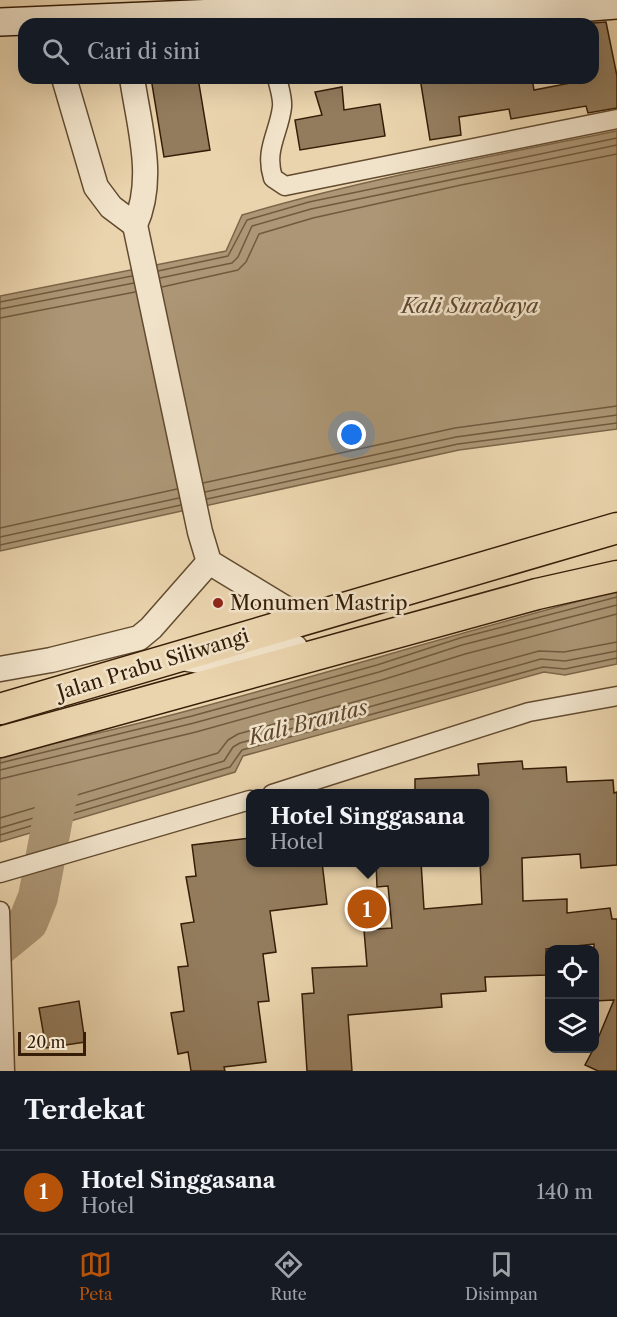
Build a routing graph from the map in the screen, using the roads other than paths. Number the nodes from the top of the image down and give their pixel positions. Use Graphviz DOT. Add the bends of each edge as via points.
graph roads {
  1 [pos="617,5"];
  2 [pos="266,18"];
  3 [pos="0,22"];
  4 [pos="18,22"];
  5 [pos="66,84"];
  6 [pos="133,84"];
  7 [pos="278,84"];
  8 [pos="617,119"];
  9 [pos="136,231"];
  10 [pos="604,531"];
  11 [pos="209,562"];
  12 [pos="606,578"];
  13 [pos="303,619"];
  14 [pos="123,642"];
  15 [pos="336,650"];
  16 [pos="179,656"];
  17 [pos="0,669"];
  18 [pos="617,696"];
  19 [pos="0,710"];
  20 [pos="0,742"];
  21 [pos="288,789"];
  22 [pos="246,801"];
  23 [pos="0,873"];
  24 [pos="0,911"];
  25 [pos="2,945"];
  26 [pos="5,1071"];
  1 -- 2 [label="main road"];
  3 -- 4 [label="main road"];
  5 -- 9 [label="street" via="96,187"];
  6 -- 9 [label="street" via="146,174"];
  7 -- 8 [label="street" via="283,105 269,160 273,178 285,186"];
  9 -- 11 [label="street"];
  10 -- 12 [label="main road"];
  10 -- 13 [label="main road, Jalan Prabu Siliwangi"];
  11 -- 13 [label="street"];
  11 -- 14 [label="street" via="151,628 139,638"];
  12 -- 15 [label="main road, Jalan Prabu Siliwangi"];
  13 -- 16 [label="main road, Jalan Prabu Siliwangi"];
  14 -- 16 [label="street"];
  14 -- 17 [label="street"];
  15 -- 16 [label="street" via="297,646 219,664"];
  15 -- 20 [label="main road, Jalan Prabu Siliwangi"];
  16 -- 19 [label="main road, Jalan Prabu Siliwangi"];
  18 -- 21 [label="street" via="529,712"];
  22 -- 23 [label="street"];
  24 -- 25 [label="street"];
  25 -- 26 [label="street"];
}
